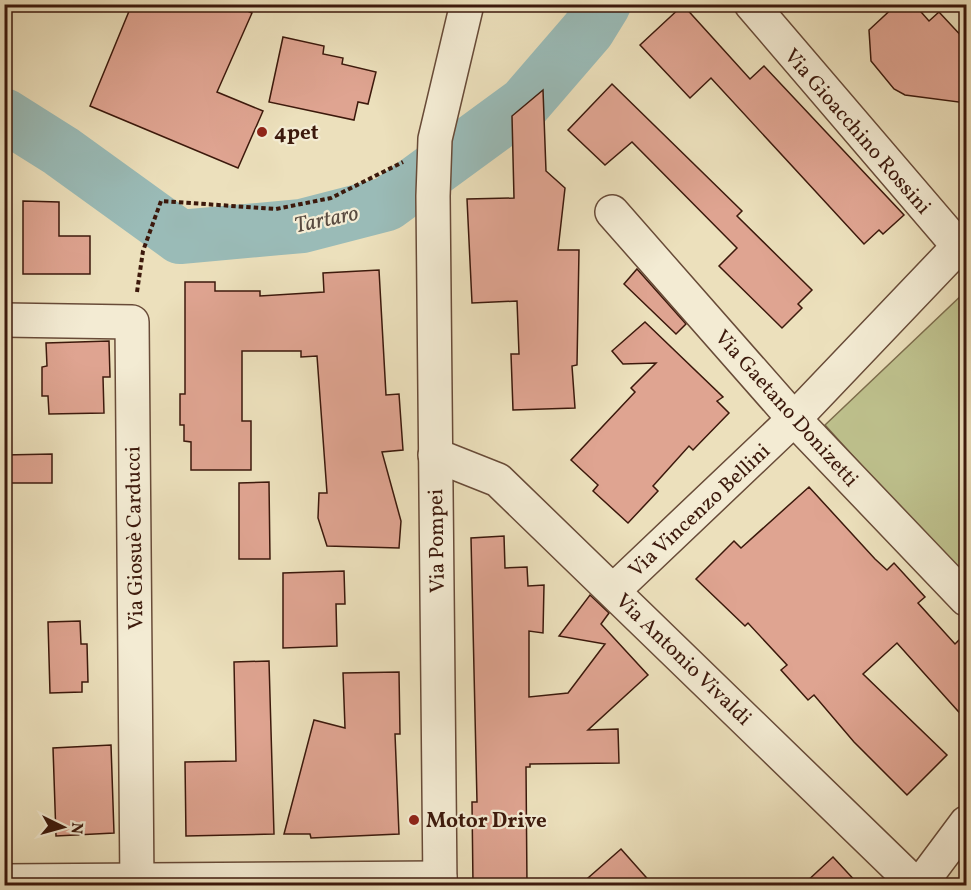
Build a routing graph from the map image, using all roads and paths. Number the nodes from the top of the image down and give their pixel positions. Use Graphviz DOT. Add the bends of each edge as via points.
graph roads {
  1 [pos="467,4"];
  2 [pos="751,4"];
  3 [pos="435,140"];
  4 [pos="612,212"];
  5 [pos="962,251"];
  6 [pos="4,320"];
  7 [pos="132,322"];
  8 [pos="794,419"];
  9 [pos="435,455"];
  10 [pos="614,590"];
  11 [pos="966,599"];
  12 [pos="966,823"];
  13 [pos="4,881"];
  14 [pos="440,882"];
  15 [pos="137,883"];
  16 [pos="918,885"];
  1 -- 3 [label="street, Via Pompei"];
  2 -- 5 [label="street, Via Gioacchino Rossini"];
  3 -- 7 [label="path" via="394,168 332,198 276,209 161,201 143,251"];
  3 -- 9 [label="street, Via Pompei"];
  4 -- 8 [label="street, Via Gaetano Donizetti"];
  5 -- 8 [label="street, Via Vincenzo Bellini"];
  6 -- 7 [label="street"];
  7 -- 15 [label="street, Via Giosuè Carducci"];
  8 -- 10 [label="street, Via Vincenzo Bellini"];
  8 -- 11 [label="street, Via Gaetano Donizetti"];
  9 -- 10 [label="street, Via Antonio Vivaldi" via="498,480"];
  9 -- 14 [label="street, Via Pompei"];
  10 -- 16 [label="street, Via Antonio Vivaldi"];
  12 -- 16 [label="street"];
  13 -- 15 [label="street"];
  14 -- 15 [label="street"];
}
